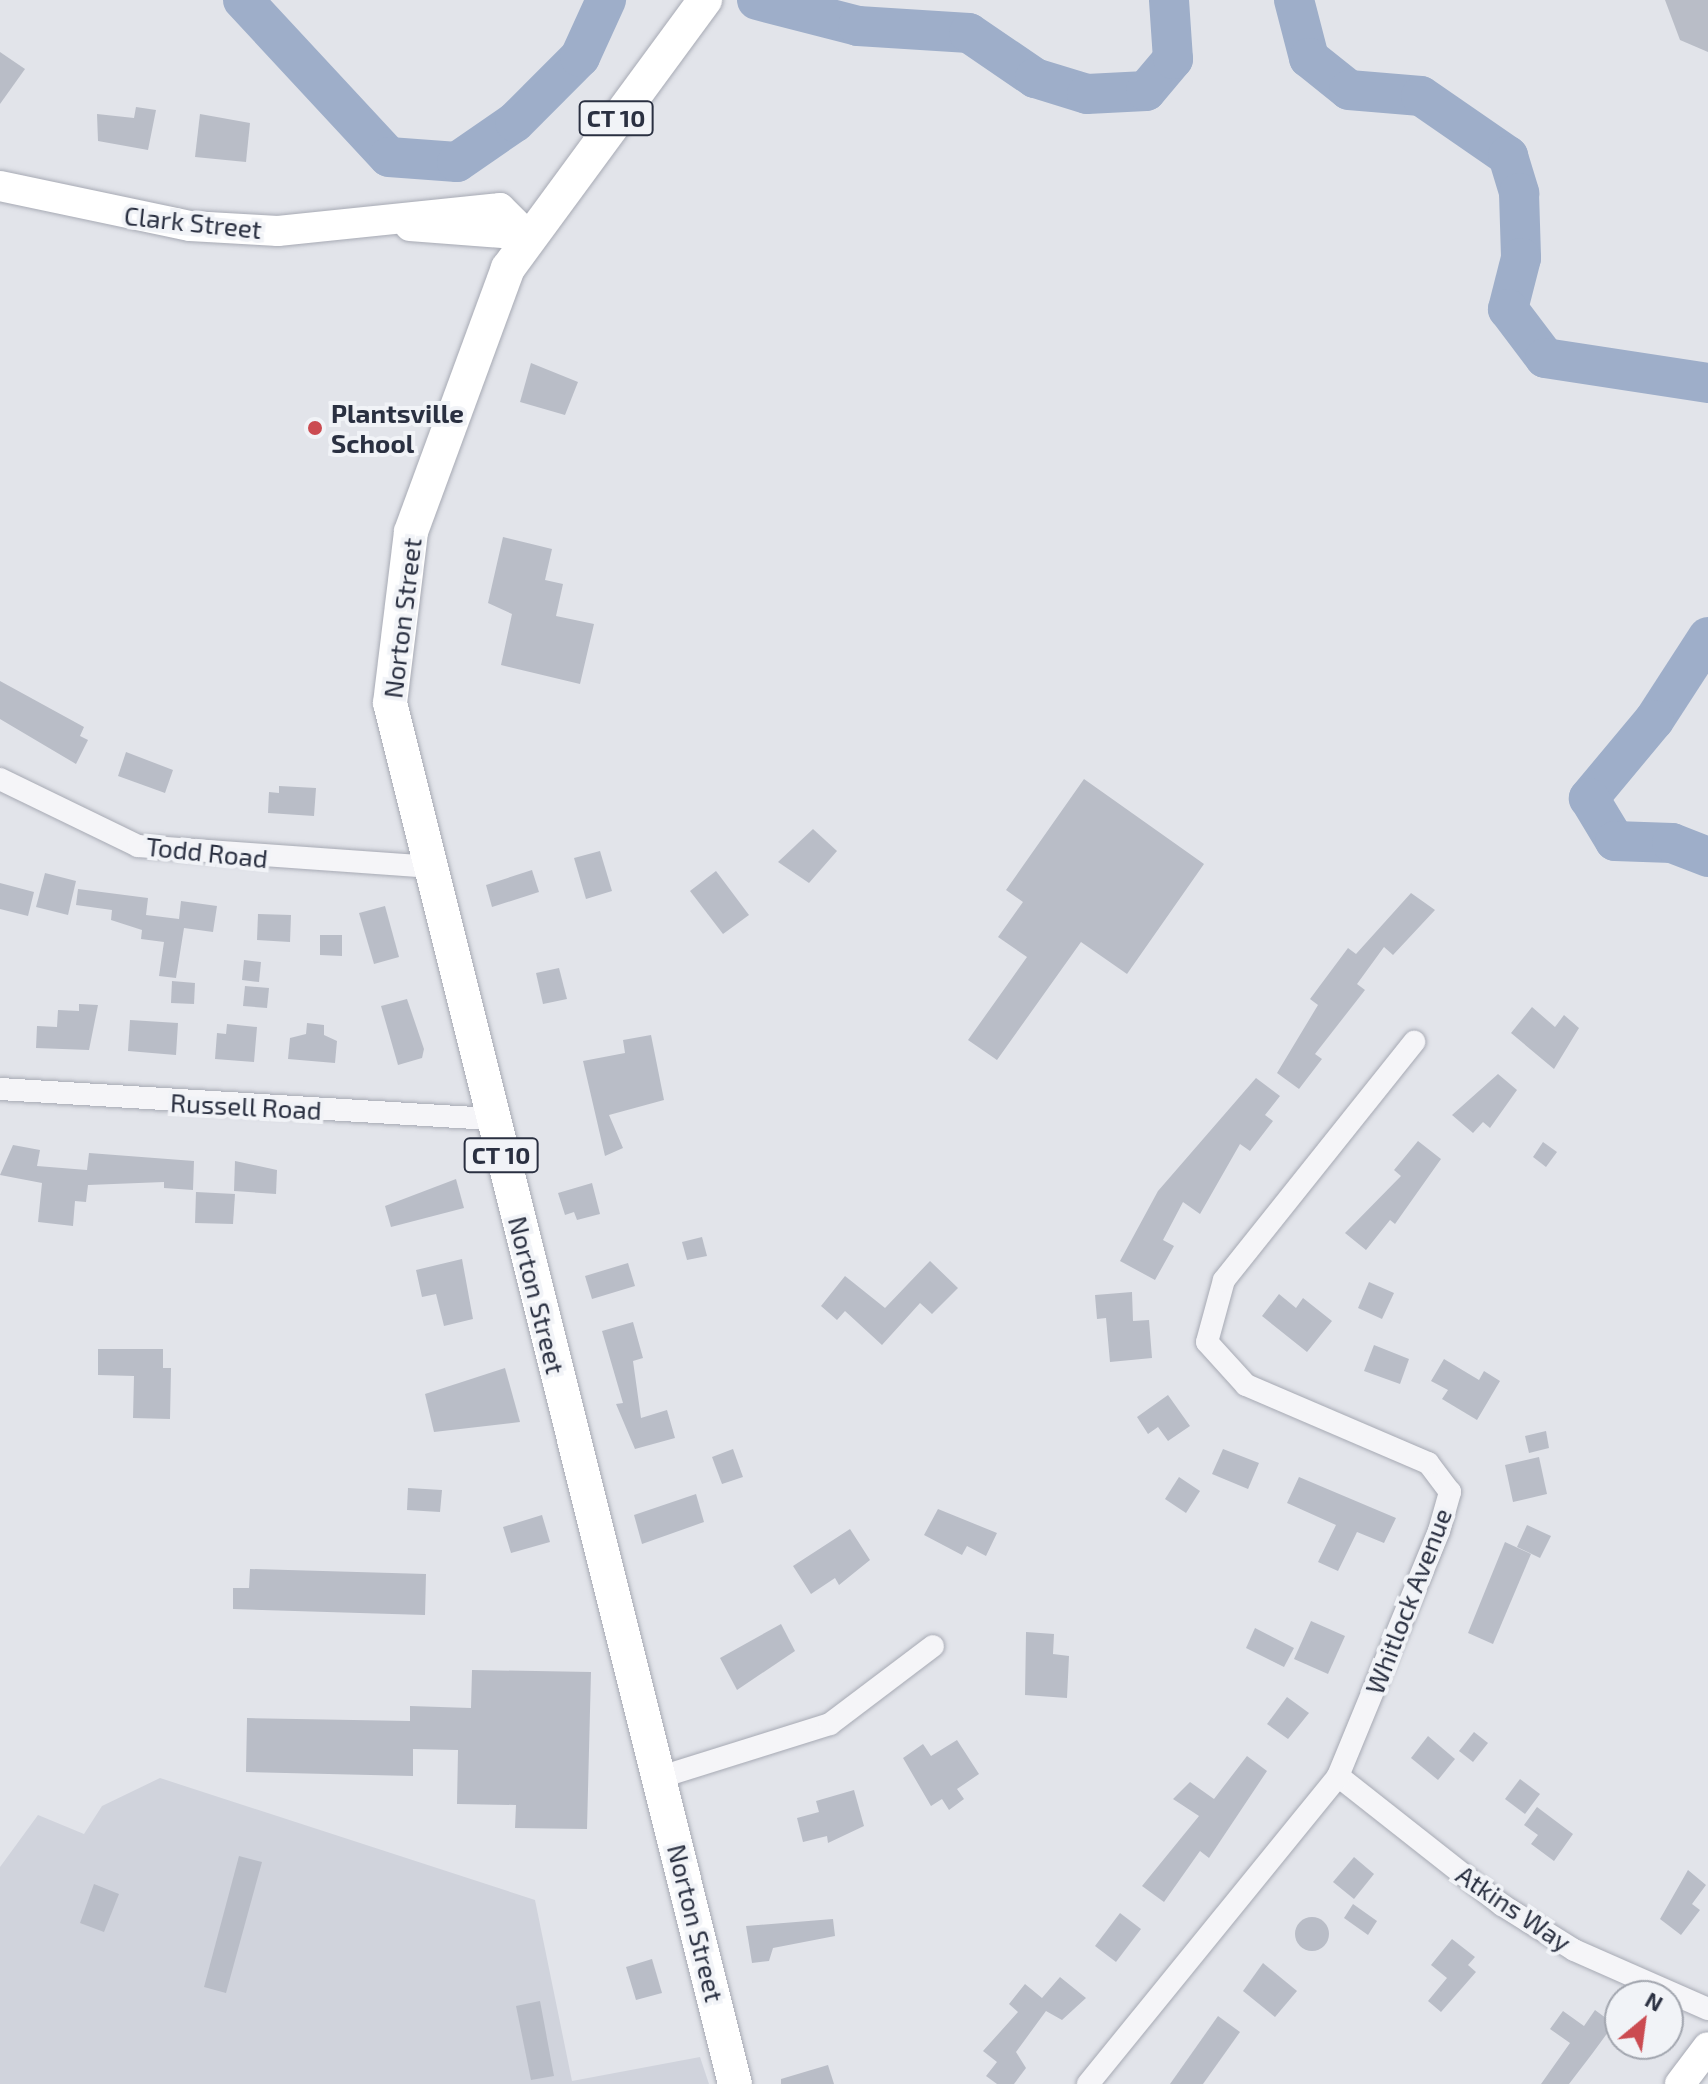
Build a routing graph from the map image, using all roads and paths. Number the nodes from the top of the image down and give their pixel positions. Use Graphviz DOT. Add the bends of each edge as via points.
graph roads {
  1 [pos="705,1"];
  2 [pos="0,186"];
  3 [pos="527,235"];
  4 [pos="0,779"];
  5 [pos="428,867"];
  6 [pos="1414,1042"];
  7 [pos="0,1089"];
  8 [pos="492,1119"];
  9 [pos="933,1646"];
  10 [pos="1338,1776"];
  11 [pos="661,1777"];
  12 [pos="1708,2009"];
  13 [pos="1708,2047"];
  14 [pos="735,2084"];
  15 [pos="1088,2084"];
  16 [pos="1680,2084"];
  1 -- 3 [label="highway, CT 10"];
  2 -- 3 [label="main road, Clark Street" via="190,226 278,231 388,223"];
  3 -- 5 [label="highway, Norton Street / CT 10" via="411,532 390,703"];
  4 -- 5 [label="street, Todd Road" via="138,846"];
  5 -- 8 [label="highway, Norton Street / CT 10"];
  6 -- 10 [label="street, Whitlock Avenue" via="1224,1280 1207,1342 1246,1385 1428,1463 1450,1492"];
  7 -- 8 [label="street, Russell Road"];
  8 -- 11 [label="highway, Norton Street / CT 10"];
  9 -- 11 [label="street" via="830,1724"];
  10 -- 12 [label="street, Atkins Way" via="1514,1913 1574,1950"];
  10 -- 15 [label="street, Whitlock Avenue"];
  11 -- 14 [label="highway, Norton Street / CT 10"];
  13 -- 16 [label="main road"];
}
